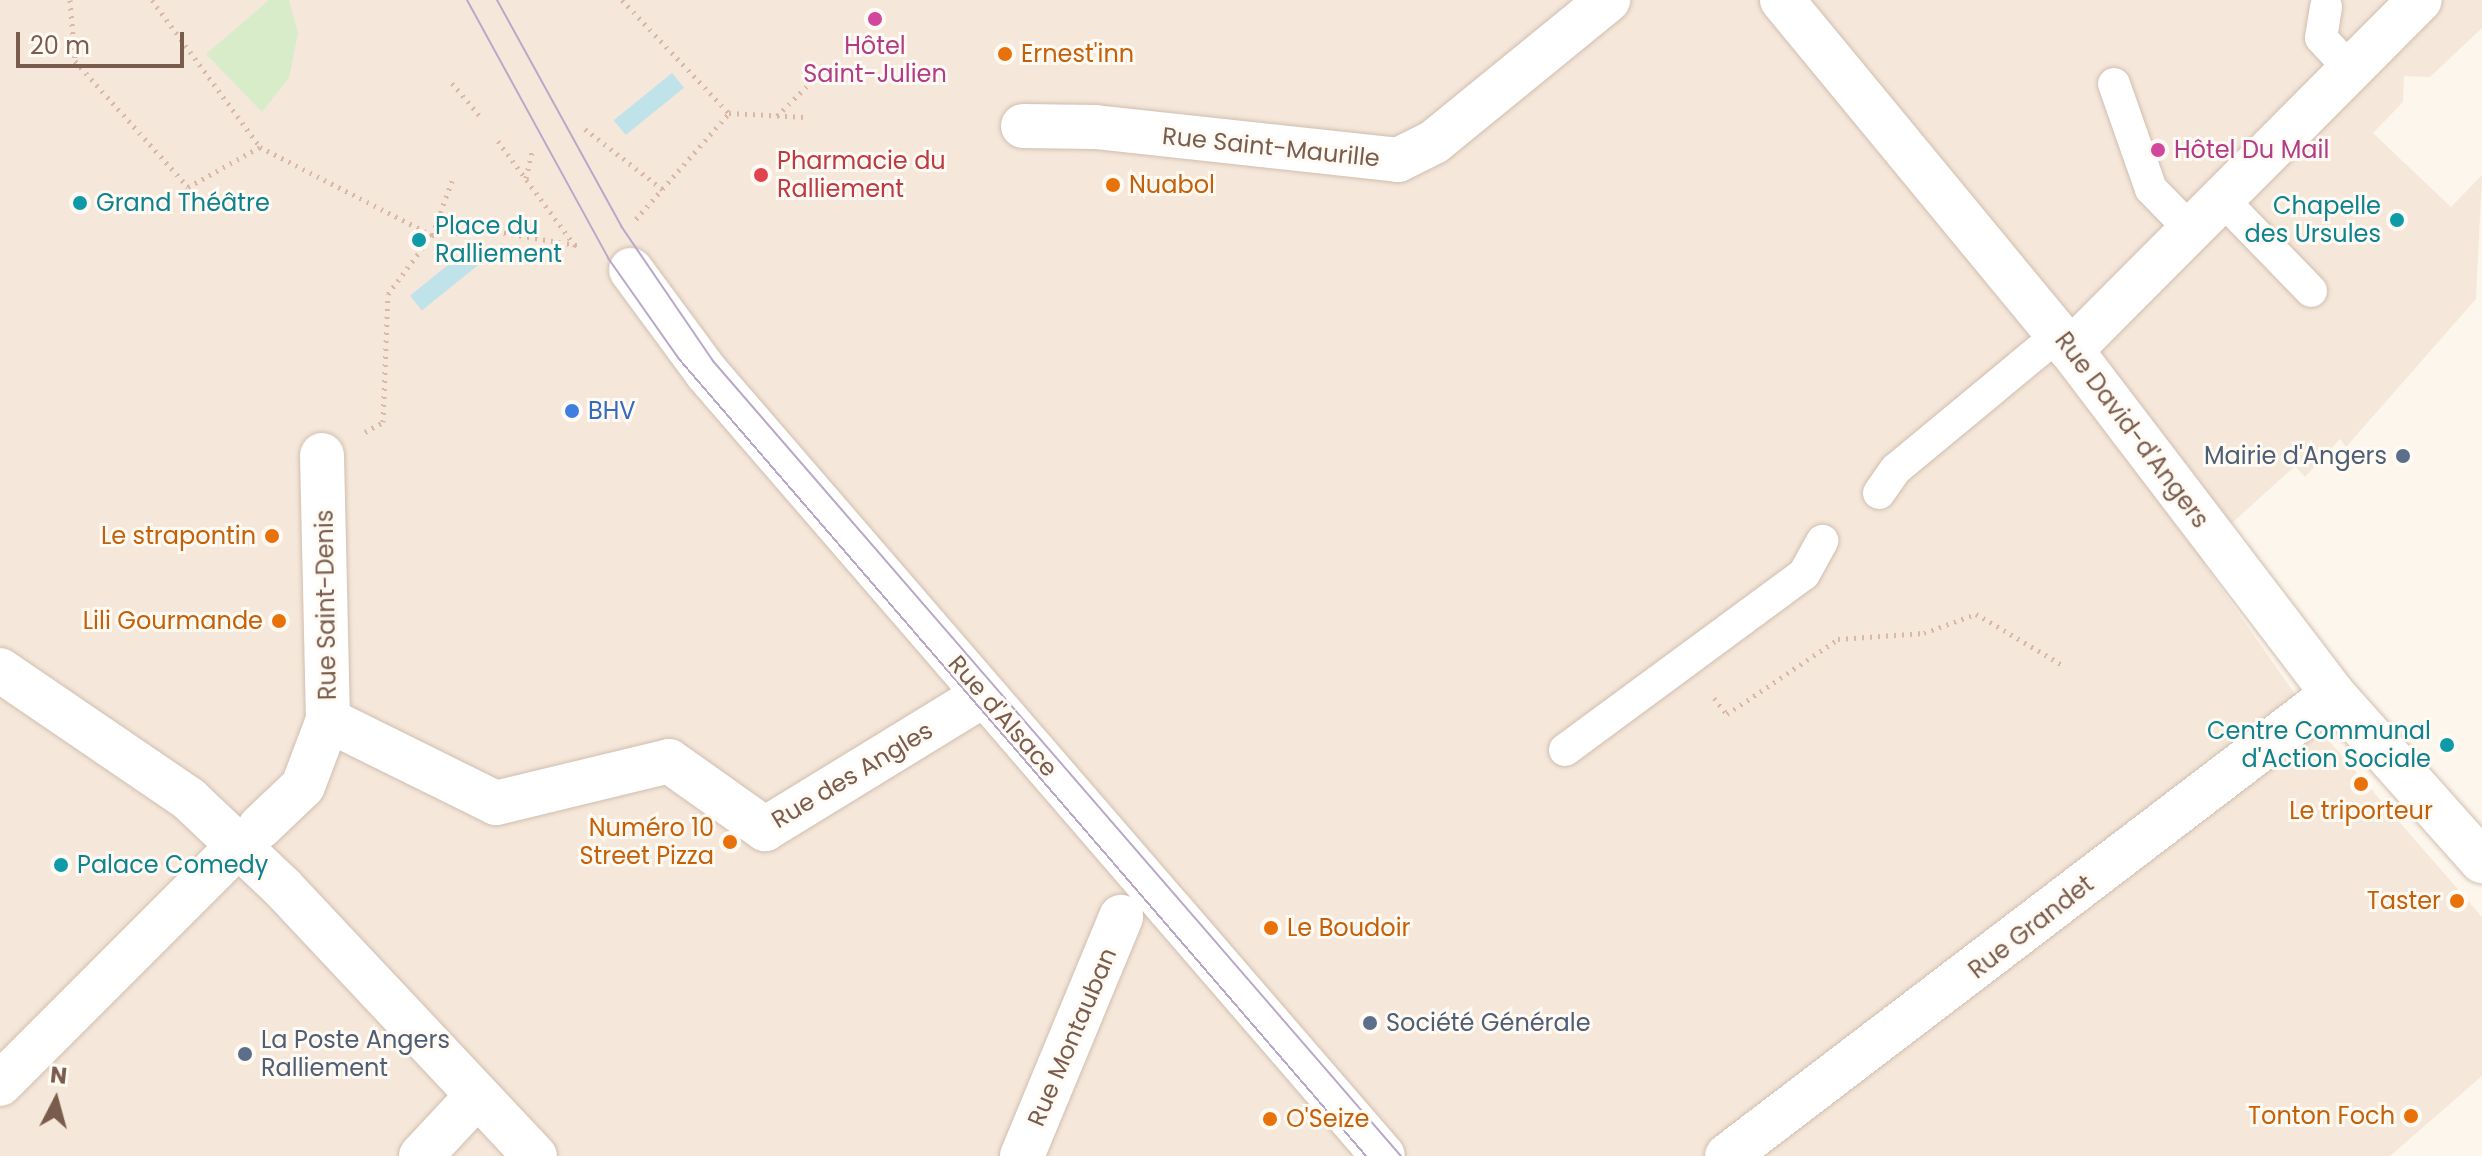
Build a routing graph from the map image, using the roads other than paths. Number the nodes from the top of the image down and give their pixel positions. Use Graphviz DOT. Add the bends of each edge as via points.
graph roads {
  1 [pos="1608,0"];
  2 [pos="1782,0"];
  3 [pos="2420,0"];
  4 [pos="2326,7"];
  5 [pos="2351,70"];
  6 [pos="2114,84"];
  7 [pos="1023,126"];
  8 [pos="2222,199"];
  9 [pos="2191,230"];
  10 [pos="631,270"];
  11 [pos="2311,291"];
  12 [pos="2065,342"];
  13 [pos="322,455"];
  14 [pos="1879,493"];
  15 [pos="1822,541"];
  16 [pos="0,670"];
  17 [pos="2333,694"];
  18 [pos="984,695"];
  19 [pos="328,720"];
  20 [pos="1565,750"];
  21 [pos="248,837"];
  22 [pos="2482,861"];
  23 [pos="1121,917"];
  24 [pos="0,1084"];
  25 [pos="477,1096"];
  26 [pos="421,1156"];
  27 [pos="535,1156"];
  28 [pos="1022,1156"];
  29 [pos="1383,1156"];
  30 [pos="1727,1156"];
  1 -- 7 [label="street, Rue Saint-Maurille" via="1434,142 1398,160 1095,127"];
  2 -- 12 [label="street, Rue David-d'Angers"];
  3 -- 5 [label="street"];
  4 -- 5 [label="lane" via="2321,38"];
  5 -- 8 [label="street"];
  6 -- 9 [label="lane" via="2151,189"];
  8 -- 9 [label="street"];
  8 -- 11 [label="lane"];
  9 -- 12 [label="street"];
  10 -- 18 [label="street, Rue d'Alsace" via="707,373"];
  12 -- 14 [label="lane" via="1896,469"];
  12 -- 17 [label="street, Rue David-d'Angers"];
  13 -- 19 [label="street, Rue Saint-Denis"];
  15 -- 20 [label="lane" via="1804,574"];
  16 -- 21 [label="street"];
  17 -- 22 [label="street, Rue David-d'Angers"];
  17 -- 30 [label="street, Rue Grandet"];
  18 -- 19 [label="street, Rue des Angles" via="765,829 669,761 496,803"];
  18 -- 29 [label="street, Rue d'Alsace"];
  19 -- 21 [label="street, Rue Saint-Denis" via="303,786"];
  21 -- 24 [label="street, Rue Saint-Denis"];
  21 -- 25 [label="street"];
  23 -- 28 [label="street, Rue Montauban"];
  25 -- 26 [label="street"];
  25 -- 27 [label="street"];
}
